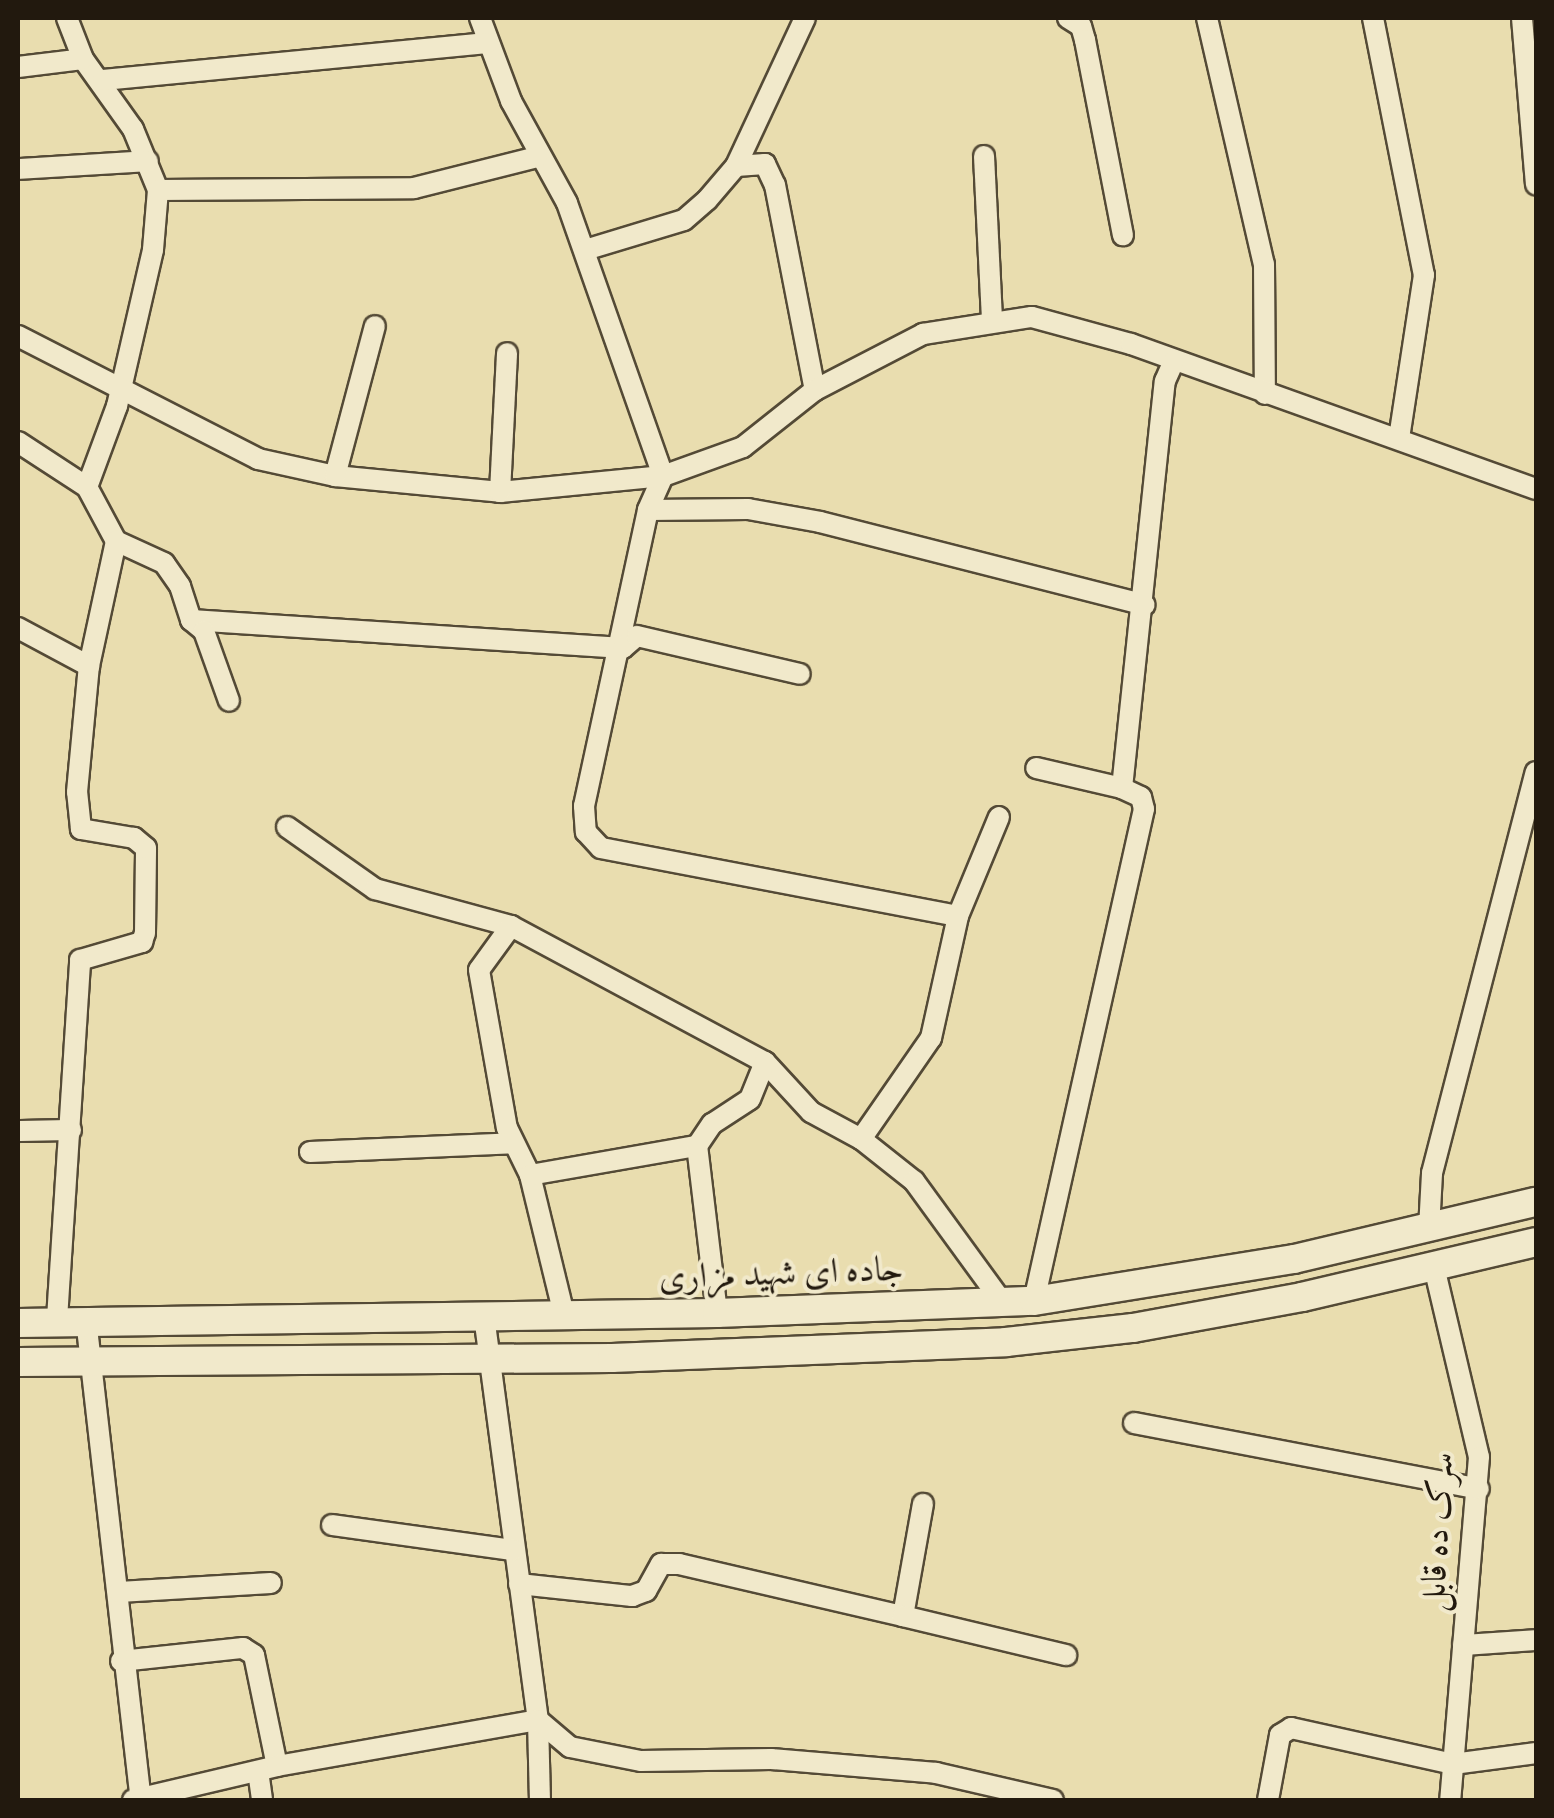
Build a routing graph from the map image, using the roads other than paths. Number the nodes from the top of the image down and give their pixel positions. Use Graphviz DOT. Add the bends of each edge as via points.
graph roads {
  1 [pos="67,18"];
  2 [pos="480,18"];
  3 [pos="804,18"];
  4 [pos="1068,18"];
  5 [pos="1207,18"];
  6 [pos="1373,18"];
  7 [pos="1522,18"];
  8 [pos="487,43"];
  9 [pos="82,58"];
  10 [pos="18,66"];
  11 [pos="103,80"];
  12 [pos="537,156"];
  13 [pos="984,156"];
  14 [pos="148,161"];
  15 [pos="736,166"];
  16 [pos="18,170"];
  17 [pos="1536,184"];
  18 [pos="158,190"];
  19 [pos="1123,235"];
  20 [pos="585,250"];
  21 [pos="992,321"];
  22 [pos="375,326"];
  23 [pos="18,336"];
  24 [pos="507,353"];
  25 [pos="1170,371"];
  26 [pos="815,390"];
  27 [pos="1265,394"];
  28 [pos="118,397"];
  29 [pos="1399,438"];
  30 [pos="18,442"];
  31 [pos="335,476"];
  32 [pos="664,476"];
  33 [pos="88,487"];
  34 [pos="1536,489"];
  35 [pos="500,492"];
  36 [pos="650,505"];
  37 [pos="116,541"];
  38 [pos="1145,605"];
  39 [pos="191,620"];
  40 [pos="18,628"];
  41 [pos="623,648"];
  42 [pos="89,666"];
  43 [pos="800,674"];
  44 [pos="229,701"];
  45 [pos="1036,768"];
  46 [pos="1536,772"];
  47 [pos="1122,788"];
  48 [pos="999,817"];
  49 [pos="287,826"];
  50 [pos="958,916"];
  51 [pos="512,926"];
  52 [pos="766,1062"];
  53 [pos="70,1130"];
  54 [pos="18,1131"];
  55 [pos="862,1139"];
  56 [pos="512,1144"];
  57 [pos="697,1146"];
  58 [pos="310,1152"];
  59 [pos="530,1175"];
  60 [pos="1536,1202"];
  61 [pos="1429,1229"];
  62 [pos="1536,1242"];
  63 [pos="1435,1270"];
  64 [pos="1034,1301"];
  65 [pos="1004,1304"];
  66 [pos="717,1313"];
  67 [pos="564,1315"];
  68 [pos="484,1316"];
  69 [pos="57,1319"];
  70 [pos="86,1319"];
  71 [pos="18,1323"];
  72 [pos="92,1357"];
  73 [pos="485,1357"];
  74 [pos="18,1362"];
  75 [pos="1134,1423"];
  76 [pos="1479,1488"];
  77 [pos="923,1504"];
  78 [pos="332,1525"];
  79 [pos="512,1550"];
  80 [pos="270,1583"];
  81 [pos="518,1584"];
  82 [pos="119,1592"];
  83 [pos="904,1616"];
  84 [pos="1536,1640"];
  85 [pos="1463,1645"];
  86 [pos="1066,1655"];
  87 [pos="121,1661"];
  88 [pos="538,1720"];
  89 [pos="1536,1753"];
  90 [pos="1454,1764"];
  91 [pos="268,1769"];
  92 [pos="197,1793"];
  93 [pos="141,1799"];
  94 [pos="133,1800"];
  95 [pos="262,1800"];
  96 [pos="540,1800"];
  97 [pos="1053,1800"];
  98 [pos="1268,1800"];
  99 [pos="1450,1800"];
  1 -- 9 [label="street"];
  2 -- 8 [label="street"];
  3 -- 15 [label="street"];
  4 -- 19 [label="street" via="1081,26 1085,40"];
  5 -- 27 [label="street" via="1264,264"];
  6 -- 29 [label="street" via="1424,275"];
  7 -- 17 [label="street"];
  8 -- 11 [label="street"];
  8 -- 12 [label="street"];
  9 -- 10 [label="street"];
  9 -- 11 [label="street"];
  11 -- 14 [label="street"];
  12 -- 18 [label="street" via="414,188"];
  12 -- 20 [label="street" via="567,203"];
  13 -- 21 [label="street"];
  14 -- 16 [label="street"];
  14 -- 18 [label="street"];
  15 -- 20 [label="street" via="684,220"];
  15 -- 26 [label="street" via="765,164 775,185"];
  18 -- 28 [label="street" via="153,250"];
  20 -- 32 [label="street"];
  21 -- 25 [label="street" via="1049,320"];
  21 -- 26 [label="street" via="923,334"];
  22 -- 31 [label="street"];
  23 -- 28 [label="street"];
  24 -- 35 [label="street"];
  25 -- 27 [label="street"];
  25 -- 38 [label="street"];
  26 -- 32 [label="street" via="743,447"];
  27 -- 29 [label="street"];
  28 -- 31 [label="street" via="258,459"];
  28 -- 33 [label="street"];
  29 -- 34 [label="street"];
  30 -- 33 [label="street"];
  31 -- 35 [label="street"];
  32 -- 35 [label="street"];
  32 -- 36 [label="street"];
  33 -- 37 [label="street"];
  36 -- 38 [label="street" via="748,509 820,522"];
  36 -- 41 [label="street"];
  37 -- 39 [label="street" via="164,563"];
  37 -- 42 [label="street"];
  38 -- 47 [label="street"];
  39 -- 41 [label="street"];
  39 -- 44 [label="street" via="204,632"];
  40 -- 42 [label="street"];
  41 -- 43 [label="street" via="637,636"];
  41 -- 50 [label="street" via="584,806 586,832 601,848"];
  42 -- 53 [label="street" via="76,792 81,829 134,838 146,848 145,933 142,942 80,960"];
  45 -- 47 [label="street"];
  46 -- 61 [label="street" via="1432,1173"];
  47 -- 64 [label="street" via="1141,797 1144,809"];
  48 -- 50 [label="street"];
  49 -- 51 [label="street" via="374,889"];
  50 -- 55 [label="street" via="931,1038"];
  51 -- 52 [label="street"];
  51 -- 56 [label="street" via="478,970"];
  52 -- 55 [label="street" via="811,1112"];
  52 -- 57 [label="street" via="750,1099 712,1124"];
  53 -- 54 [label="street"];
  53 -- 69 [label="street"];
  55 -- 65 [label="street" via="914,1181"];
  56 -- 58 [label="street"];
  56 -- 59 [label="street"];
  57 -- 59 [label="street"];
  57 -- 66 [label="street"];
  59 -- 67 [label="street"];
  60 -- 61 [label="main road, جاده ای شهید مزاری"];
  61 -- 64 [label="main road, جاده ای شهید مزاری" via="1146,1286"];
  62 -- 63 [label="main road"];
  63 -- 73 [label="main road" via="1133,1328 1006,1342"];
  63 -- 76 [label="street, سرک ده قابل" via="1479,1456"];
  64 -- 65 [label="main road, جاده ای شهید مزاری"];
  65 -- 66 [label="main road, جاده ای شهید مزاری"];
  66 -- 67 [label="main road, جاده ای شهید مزاری"];
  67 -- 68 [label="main road, جاده ای شهید مزاری"];
  68 -- 70 [label="main road, جاده ای شهید مزاری"];
  68 -- 73 [label="street"];
  69 -- 70 [label="main road, جاده ای شهید مزاری"];
  69 -- 71 [label="main road, جاده ای شهید مزاری"];
  70 -- 72 [label="street"];
  72 -- 73 [label="main road"];
  72 -- 74 [label="main road"];
  72 -- 82 [label="street"];
  73 -- 79 [label="street"];
  75 -- 76 [label="street"];
  76 -- 85 [label="street, سرک ده قابل"];
  77 -- 83 [label="street"];
  78 -- 79 [label="street"];
  79 -- 81 [label="street"];
  80 -- 82 [label="street"];
  81 -- 83 [label="street" via="632,1596 646,1590 662,1564 679,1564"];
  81 -- 88 [label="street"];
  82 -- 87 [label="street"];
  83 -- 86 [label="street"];
  84 -- 85 [label="street"];
  85 -- 90 [label="street, سرک ده قابل"];
  87 -- 91 [label="street" via="243,1648 254,1655"];
  87 -- 93 [label="street"];
  88 -- 91 [label="street"];
  88 -- 96 [label="street"];
  88 -- 97 [label="street" via="570,1747 641,1761 771,1758 917,1772"];
  89 -- 90 [label="street"];
  90 -- 98 [label="street" via="1284,1730"];
  90 -- 99 [label="street, سرک ده قابل"];
  91 -- 92 [label="street"];
  91 -- 95 [label="street"];
  92 -- 93 [label="street"];
  93 -- 94 [label="street"];
}
